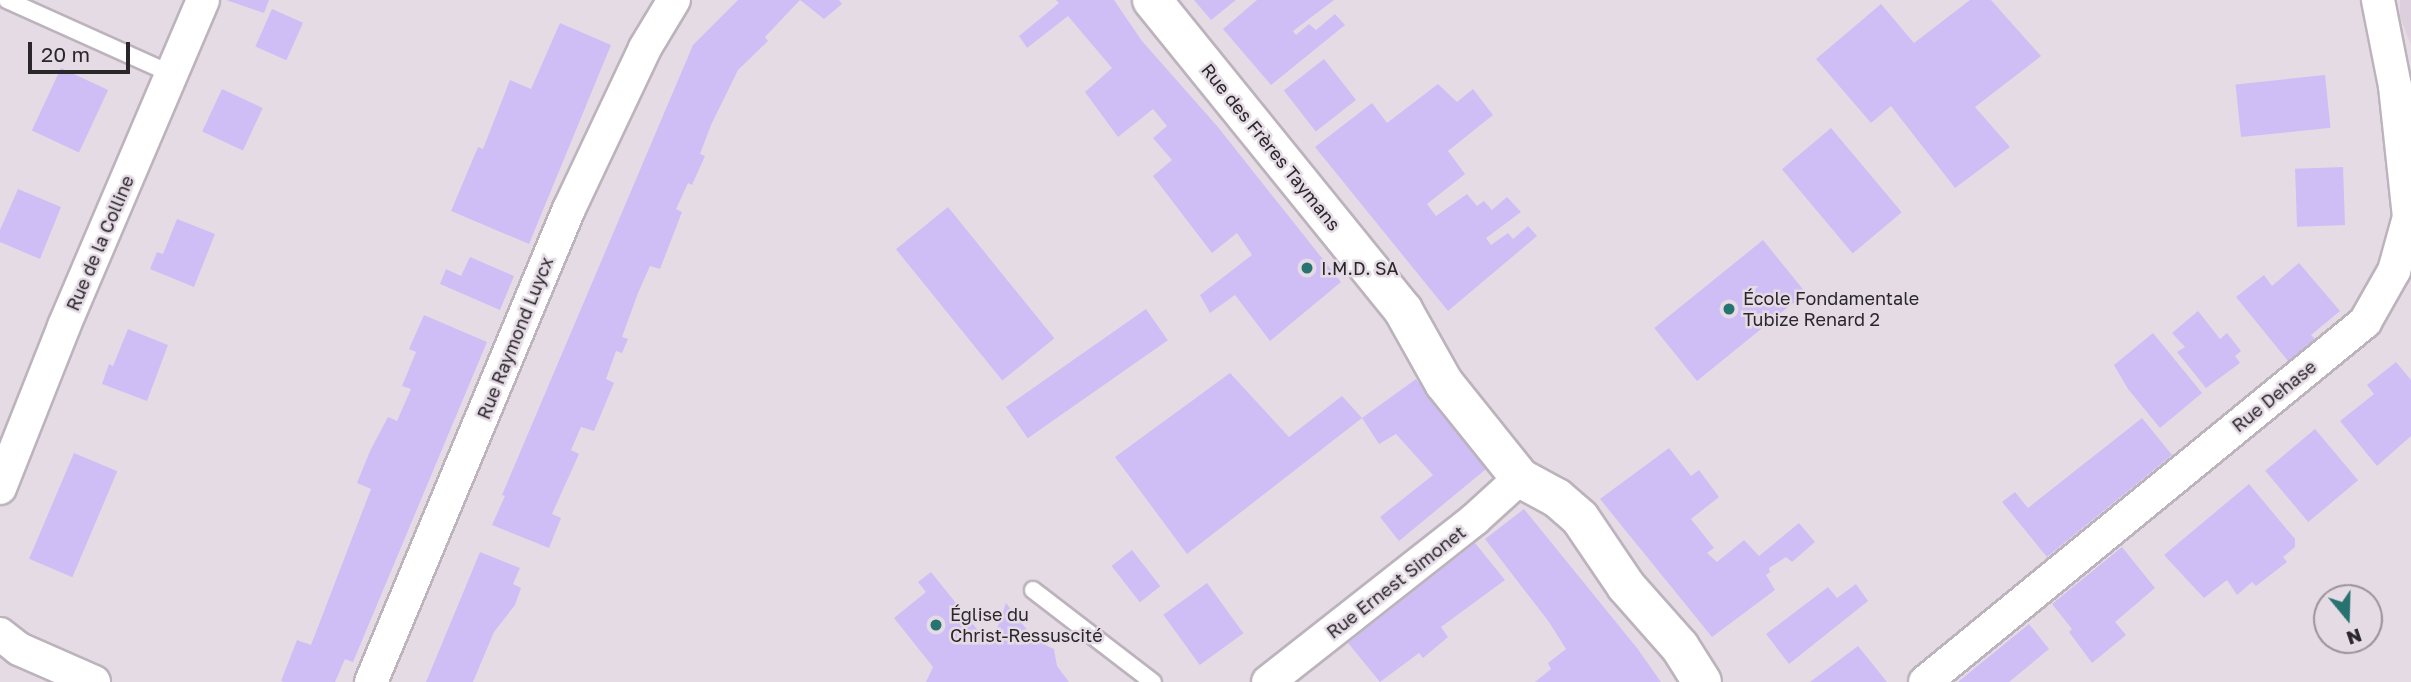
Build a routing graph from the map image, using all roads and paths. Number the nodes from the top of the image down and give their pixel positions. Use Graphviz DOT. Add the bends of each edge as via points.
graph roads {
  1 [pos="7,0"];
  2 [pos="203,0"];
  3 [pos="674,0"];
  4 [pos="1152,0"];
  5 [pos="2378,0"];
  6 [pos="172,74"];
  7 [pos="2403,95"];
  8 [pos="1520,478"];
  9 [pos="0,488"];
  10 [pos="1034,590"];
  11 [pos="0,634"];
  12 [pos="94,682"];
  13 [pos="371,682"];
  14 [pos="1153,682"];
  15 [pos="1268,682"];
  16 [pos="1702,682"];
  17 [pos="1925,682"];
  1 -- 6 [label="lane"];
  2 -- 6 [label="street, Rue de la Colline"];
  3 -- 13 [label="street, Rue Raymond Luycx" via="645,48 569,209"];
  4 -- 8 [label="street, Rue des Frères Taymans" via="1403,310 1444,383"];
  5 -- 7 [label="street, Rue Dehase"];
  6 -- 9 [label="street, Rue de la Colline"];
  7 -- 17 [label="street, Rue Dehase" via="2409,217 2394,271 2365,322"];
  8 -- 15 [label="street, Rue Ernest Simonet" via="1475,519"];
  8 -- 16 [label="street, Rue des Frères Taymans" via="1557,498 1580,518 1626,586 1680,647"];
  10 -- 14 [label="lane"];
  11 -- 12 [label="street" via="19,649"];
}
